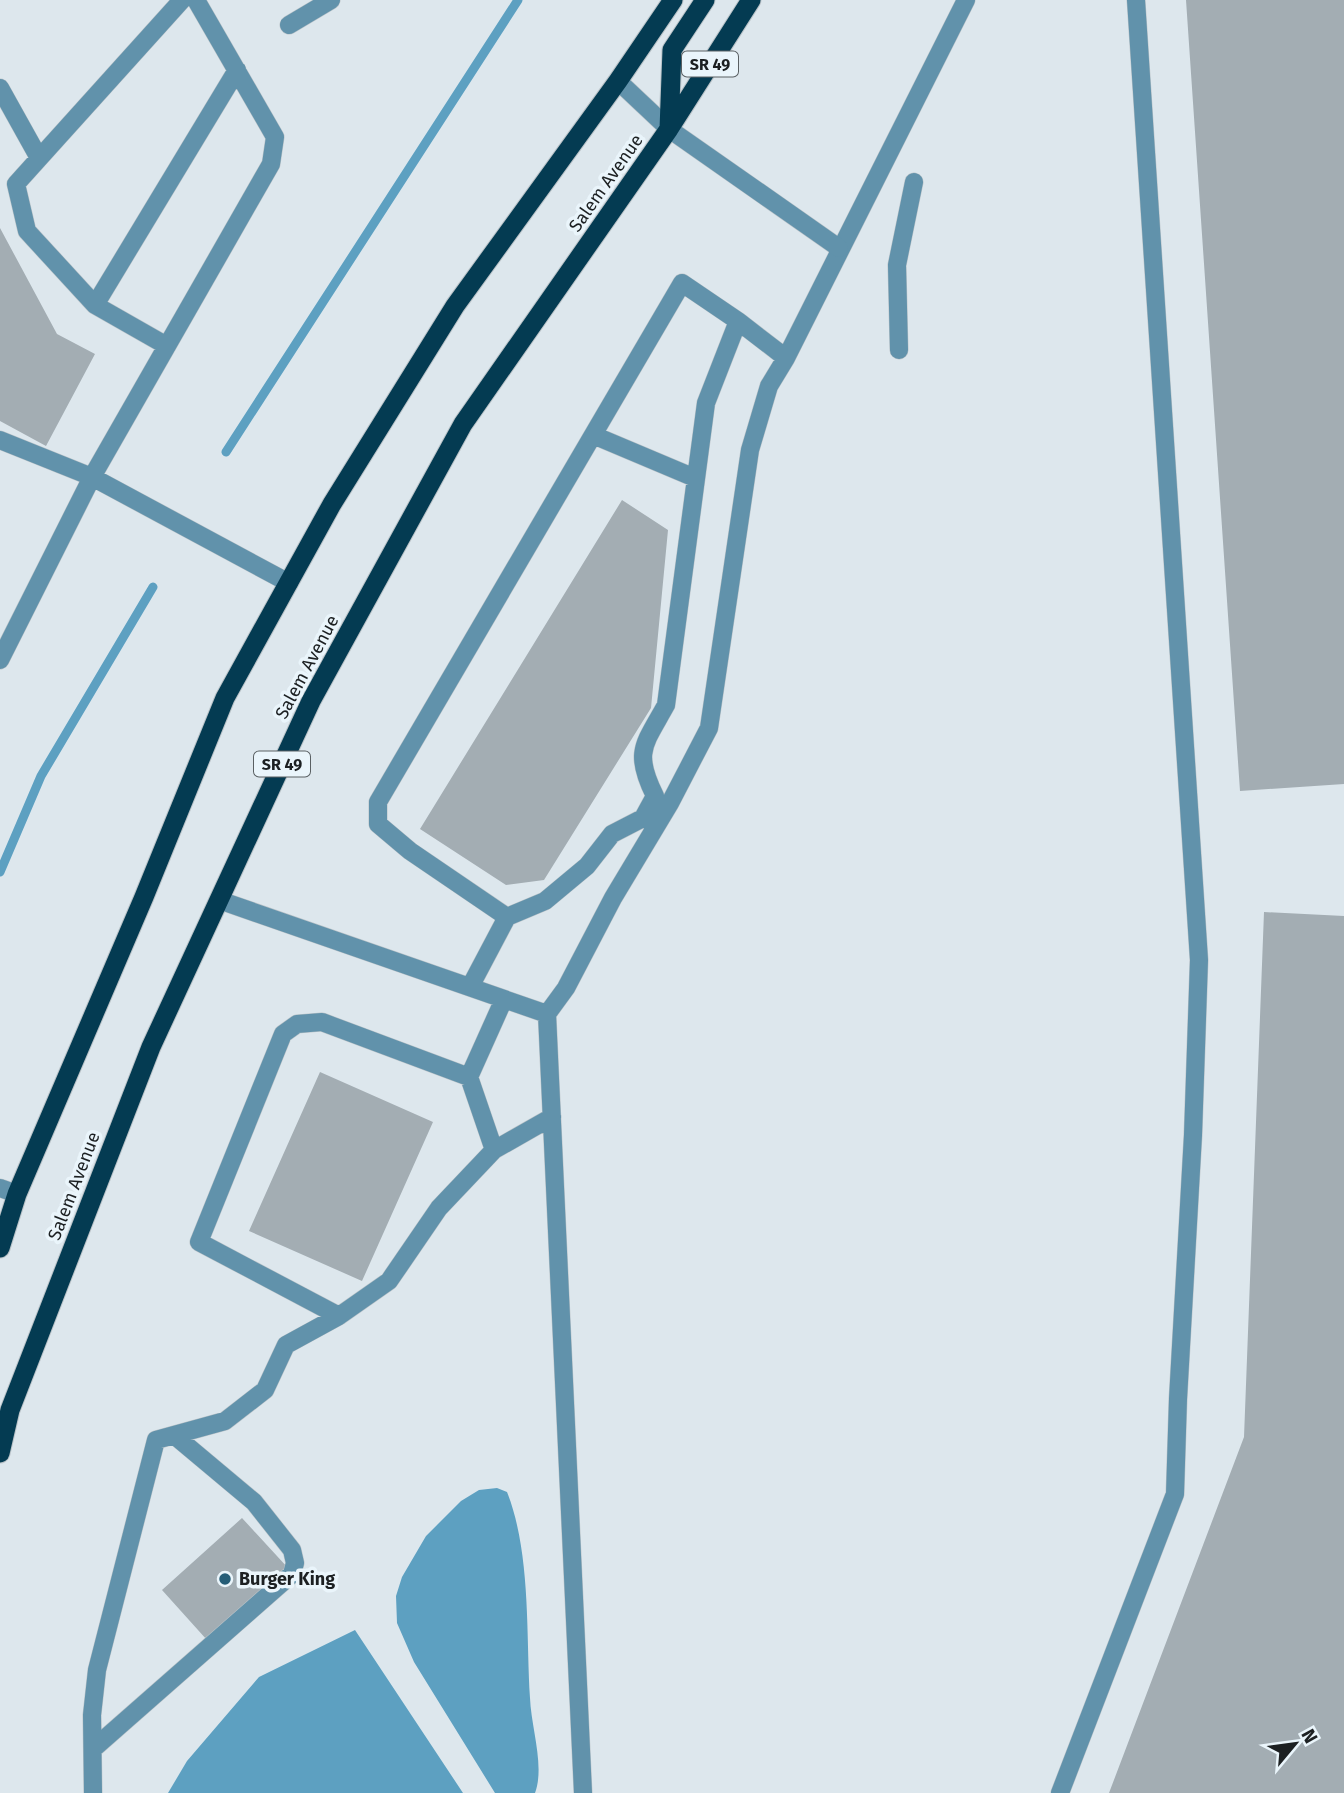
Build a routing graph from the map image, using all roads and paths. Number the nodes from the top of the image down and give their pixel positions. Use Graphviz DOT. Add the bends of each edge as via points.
graph roads {
  1 [pos="182,0"];
  2 [pos="196,0"];
  3 [pos="331,0"];
  4 [pos="673,0"];
  5 [pos="705,0"];
  6 [pos="751,0"];
  7 [pos="966,0"];
  8 [pos="1136,0"];
  9 [pos="289,25"];
  10 [pos="237,71"];
  11 [pos="618,81"];
  12 [pos="0,88"];
  13 [pos="7,115"];
  14 [pos="669,129"];
  15 [pos="39,158"];
  16 [pos="914,182"];
  17 [pos="839,248"];
  18 [pos="94,305"];
  19 [pos="738,321"];
  20 [pos="167,346"];
  21 [pos="899,350"];
  22 [pos="786,358"];
  23 [pos="593,435"];
  24 [pos="2,445"];
  25 [pos="92,477"];
  26 [pos="695,478"];
  27 [pos="289,583"];
  28 [pos="0,660"];
  29 [pos="650,821"];
  30 [pos="219,900"];
  31 [pos="507,917"];
  32 [pos="470,987"];
  33 [pos="504,999"];
  34 [pos="547,1014"];
  35 [pos="469,1077"];
  36 [pos="552,1117"];
  37 [pos="494,1150"];
  38 [pos="8,1191"];
  39 [pos="0,1248"];
  40 [pos="339,1316"];
  41 [pos="174,1435"];
  42 [pos="0,1453"];
  43 [pos="93,1749"];
  44 [pos="93,1793"];
  45 [pos="583,1793"];
  46 [pos="1060,1793"];
  1 -- 15 [label="street"];
  2 -- 10 [label="street"];
  3 -- 9 [label="street"];
  4 -- 11 [label="highway"];
  5 -- 14 [label="highway" via="672,50"];
  6 -- 14 [label="highway, Salem Avenue / SR 49"];
  7 -- 17 [label="street"];
  8 -- 46 [label="street" via="1199,960 1193,1135 1175,1494"];
  10 -- 18 [label="street"];
  10 -- 20 [label="street" via="275,137 271,164"];
  11 -- 14 [label="street"];
  11 -- 27 [label="highway" via="455,306"];
  12 -- 13 [label="street"];
  13 -- 15 [label="street"];
  14 -- 17 [label="street"];
  14 -- 30 [label="highway, Salem Avenue / SR 49" via="463,424 311,701"];
  15 -- 18 [label="street" via="16,184 27,231"];
  16 -- 21 [label="street" via="897,265"];
  17 -- 22 [label="street"];
  18 -- 20 [label="street"];
  19 -- 22 [label="street"];
  19 -- 23 [label="street" via="682,283"];
  19 -- 26 [label="street" via="706,403"];
  20 -- 25 [label="street"];
  22 -- 29 [label="street" via="769,386 750,450 709,728 670,803"];
  23 -- 26 [label="street"];
  23 -- 31 [label="street" via="378,802 378,824"];
  24 -- 25 [label="street"];
  25 -- 27 [label="street"];
  25 -- 28 [label="street"];
  26 -- 29 [label="street" via="666,705 642,749 644,774 655,796"];
  27 -- 38 [label="highway" via="225,698 144,897"];
  29 -- 31 [label="street" via="612,834 587,866 545,901"];
  29 -- 34 [label="street" via="566,988"];
  30 -- 32 [label="street"];
  30 -- 42 [label="highway, Salem Avenue / SR 49" via="151,1047 10,1410"];
  31 -- 32 [label="street"];
  32 -- 33 [label="street"];
  33 -- 34 [label="street"];
  33 -- 35 [label="street"];
  34 -- 36 [label="street"];
  35 -- 37 [label="street"];
  35 -- 40 [label="street" via="322,1022 297,1024 283,1034 199,1242"];
  36 -- 37 [label="street"];
  36 -- 45 [label="street"];
  37 -- 40 [label="street" via="439,1208 388,1281"];
  38 -- 39 [label="highway"];
  40 -- 41 [label="street" via="286,1345 265,1391 225,1420"];
  41 -- 43 [label="street" via="156,1440 135,1521 97,1670"];
  41 -- 43 [label="street" via="254,1502 292,1550 295,1563 292,1574"];
  43 -- 44 [label="street"];
}
